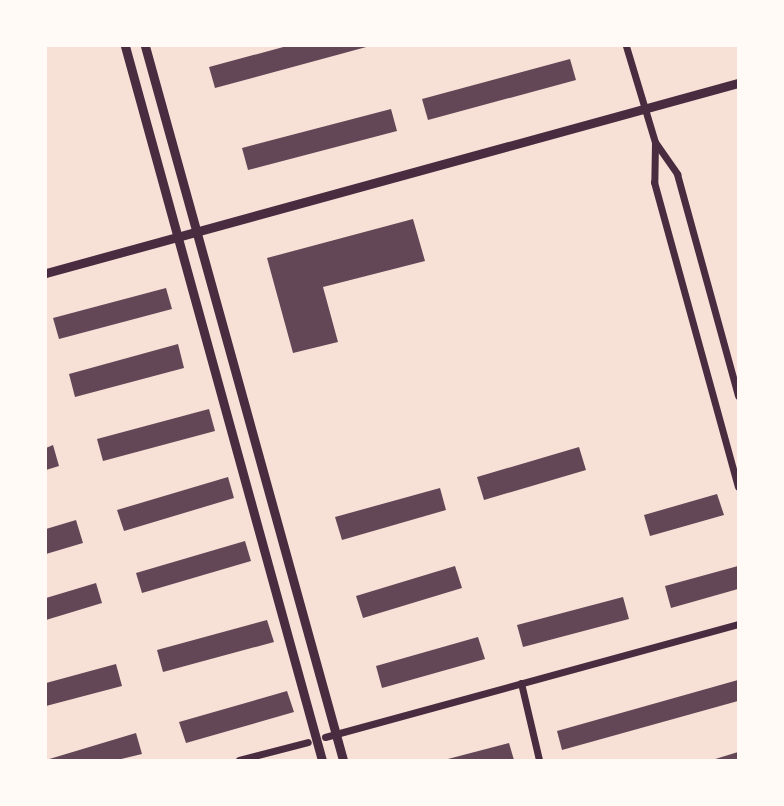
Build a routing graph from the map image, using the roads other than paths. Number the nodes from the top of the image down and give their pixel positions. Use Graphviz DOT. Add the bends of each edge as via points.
graph roads {
  1 [pos="125,46"];
  2 [pos="145,46"];
  3 [pos="626,46"];
  4 [pos="738,83"];
  5 [pos="645,108"];
  6 [pos="655,142"];
  7 [pos="197,232"];
  8 [pos="178,237"];
  9 [pos="46,272"];
  10 [pos="738,396"];
  11 [pos="738,487"];
  12 [pos="738,624"];
  13 [pos="521,684"];
  14 [pos="335,734"];
  15 [pos="325,737"];
  16 [pos="308,741"];
  17 [pos="239,761"];
  18 [pos="322,761"];
  19 [pos="343,761"];
  20 [pos="539,761"];
  1 -- 8 [label="street"];
  2 -- 7 [label="street"];
  3 -- 5 [label="street"];
  4 -- 5 [label="street"];
  5 -- 6 [label="street"];
  5 -- 7 [label="street"];
  6 -- 10 [label="street" via="677,174"];
  6 -- 11 [label="street" via="654,182"];
  7 -- 8 [label="street"];
  7 -- 14 [label="street"];
  8 -- 9 [label="street"];
  8 -- 18 [label="street"];
  12 -- 13 [label="street"];
  13 -- 14 [label="street"];
  13 -- 20 [label="street"];
  14 -- 15 [label="street"];
  14 -- 19 [label="street"];
  16 -- 17 [label="street"];
}
